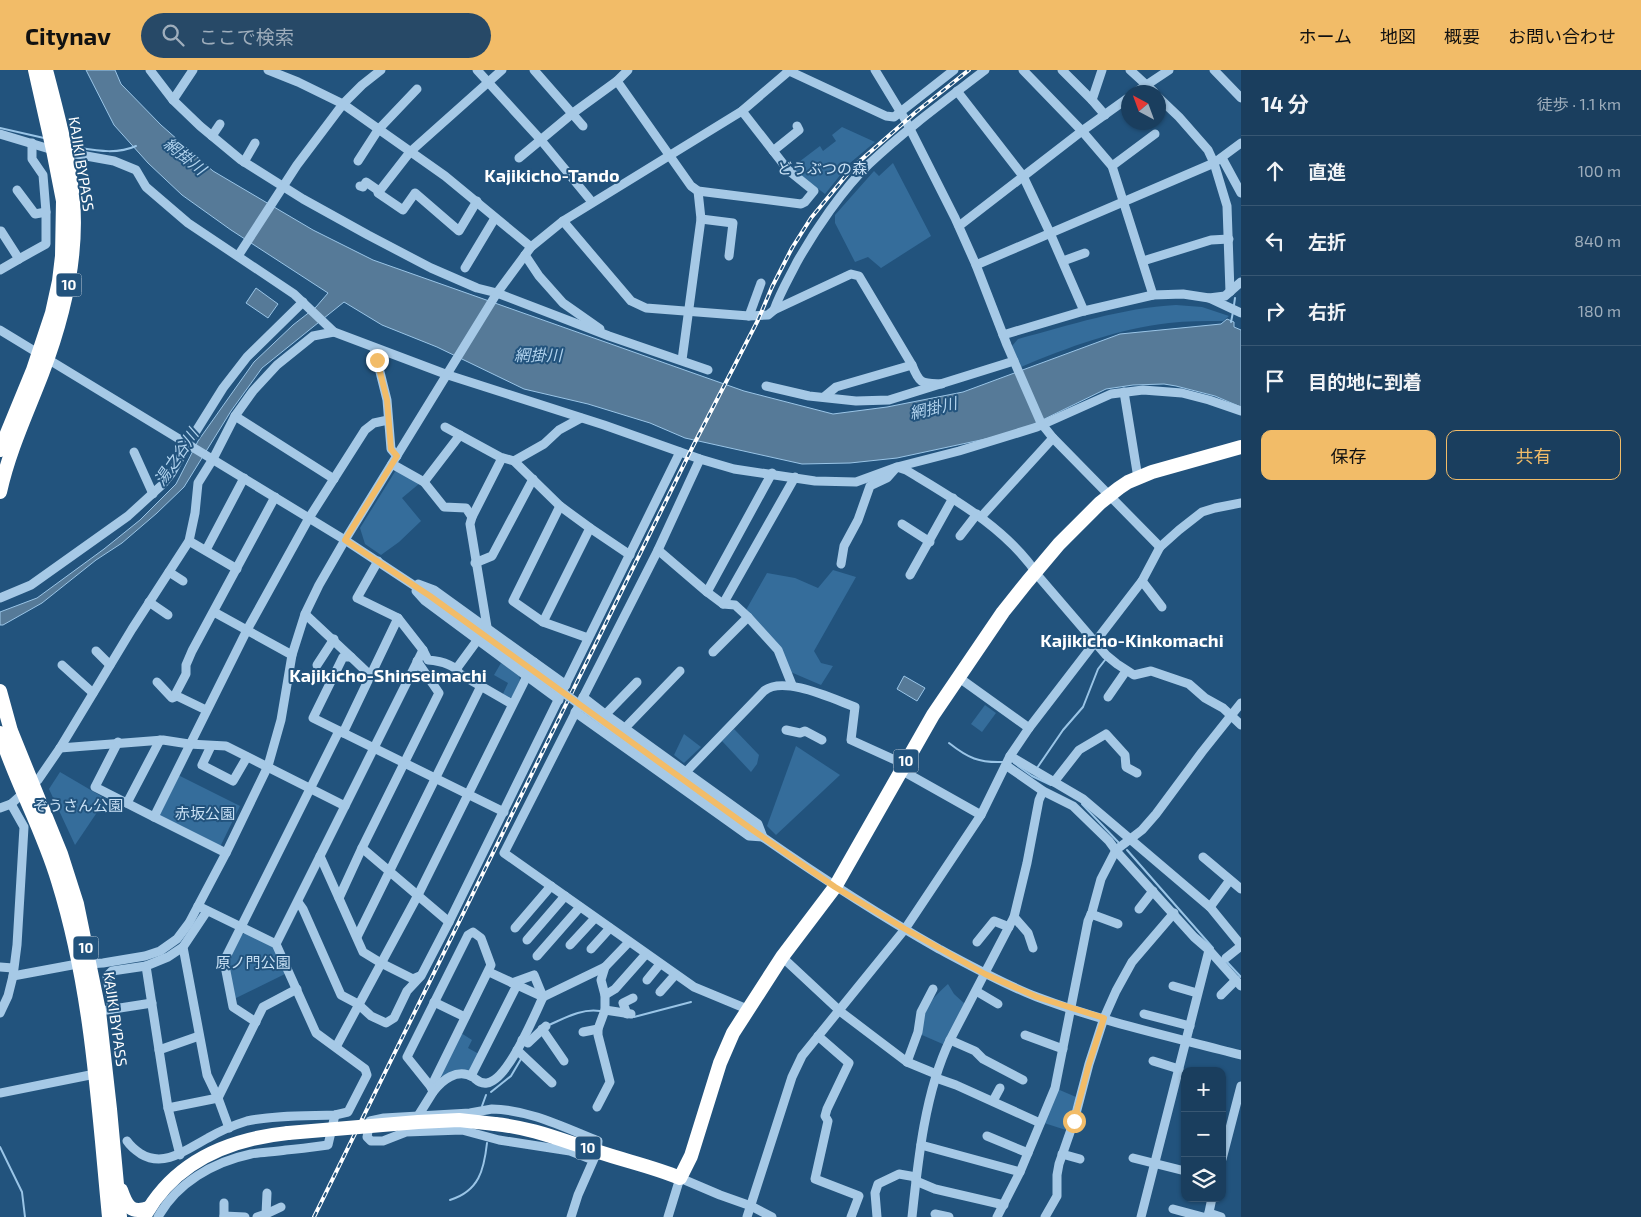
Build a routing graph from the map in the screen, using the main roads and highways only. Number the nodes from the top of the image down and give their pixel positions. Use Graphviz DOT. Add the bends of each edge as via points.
graph roads {
  1 [pos="35,70"];
  2 [pos="46,70"];
  3 [pos="59,152"];
  4 [pos="43,356"];
  5 [pos="1,443"];
  6 [pos="1241,447"];
  7 [pos="0,492"];
  8 [pos="0,691"];
  9 [pos="0,733"];
  10 [pos="28,789"];
  11 [pos="85,964"];
  12 [pos="116,1173"];
  13 [pos="150,1214"];
  14 [pos="109,1217"];
  15 [pos="120,1217"];
  1 -- 3 [label="highway, KAJIKI BYPASS / 10"];
  2 -- 3 [label="highway, KAJIKI BYPASS / 10"];
  3 -- 4 [label="highway, KAJIKI BYPASS / 10" via="62,256"];
  4 -- 5 [label="highway, KAJIKI BYPASS / 10" via="33,370"];
  4 -- 7 [label="highway, KAJIKI BYPASS / 10"];
  6 -- 13 [label="highway, 10, bridge" via="1128,482 1066,537 1003,612 933,715 835,887 782,957 733,1033 720,1063 691,1156 680,1178 520,1127 459,1120 418,1122 256,1137 221,1148 188,1166 167,1185"];
  8 -- 10 [label="highway, KAJIKI BYPASS / 10"];
  9 -- 10 [label="highway, KAJIKI BYPASS / 10"];
  10 -- 11 [label="highway, KAJIKI BYPASS / 10"];
  11 -- 12 [label="highway, KAJIKI BYPASS / 10" via="106,1010"];
  11 -- 14 [label="highway, KAJIKI BYPASS / 10"];
  12 -- 13 [label="highway, 10" via="128,1206"];
  12 -- 15 [label="highway, KAJIKI BYPASS / 10"];
}
